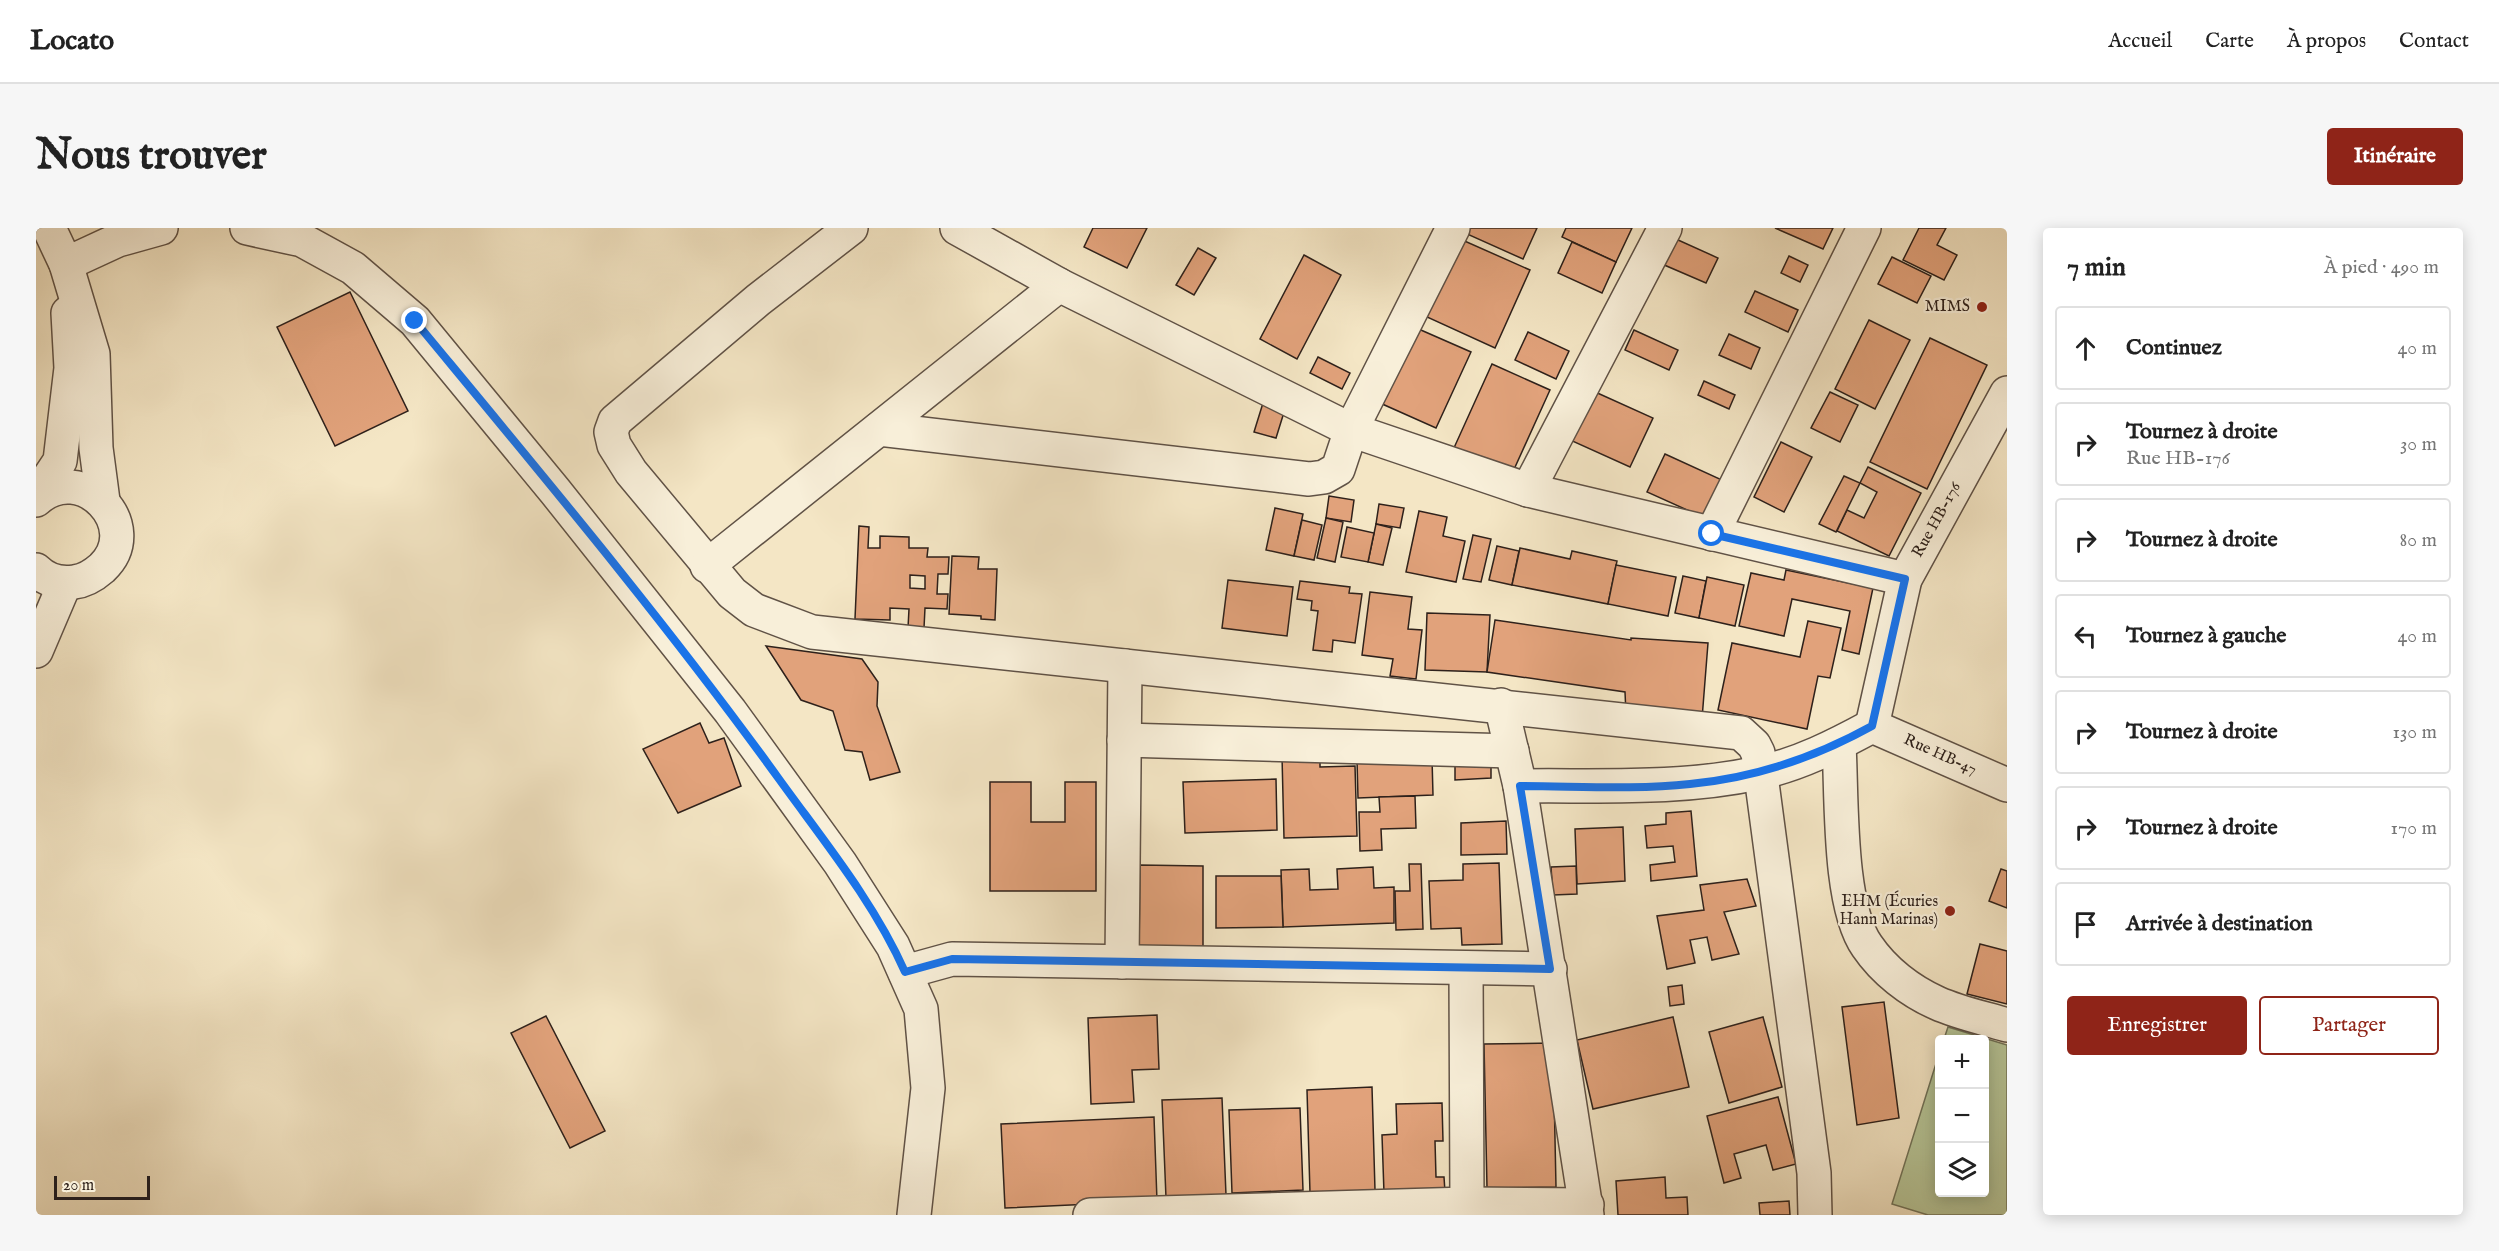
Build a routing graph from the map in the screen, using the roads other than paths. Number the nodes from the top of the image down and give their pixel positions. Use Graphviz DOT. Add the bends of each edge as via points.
graph roads {
  1 [pos="49,228"];
  2 [pos="161,228"];
  3 [pos="247,228"];
  4 [pos="851,228"];
  5 [pos="957,228"];
  6 [pos="1454,228"];
  7 [pos="1665,228"];
  8 [pos="1864,228"];
  9 [pos="66,264"];
  10 [pos="1059,285"];
  11 [pos="2007,393"];
  12 [pos="879,429"];
  13 [pos="1351,430"];
  14 [pos="1528,490"];
  15 [pos="36,499"];
  16 [pos="103,501"];
  17 [pos="1712,534"];
  18 [pos="707,566"];
  19 [pos="42,575"];
  20 [pos="1905,579"];
  21 [pos="36,651"];
  22 [pos="1125,666"];
  23 [pos="1501,705"];
  24 [pos="1872,726"];
  25 [pos="1124,740"];
  26 [pos="1839,745"];
  27 [pos="1512,751"];
  28 [pos="1760,773"];
  29 [pos="2007,785"];
  30 [pos="1520,786"];
  31 [pos="1122,962"];
  32 [pos="1466,968"];
  33 [pos="1550,969"];
  34 [pos="905,972"];
  35 [pos="2007,1025"];
  36 [pos="1467,1204"];
  37 [pos="1587,1210"];
  38 [pos="914,1215"];
  39 [pos="1090,1215"];
  40 [pos="1815,1215"];
  1 -- 9 [label="street"];
  2 -- 9 [label="street" via="118,240"];
  3 -- 34 [label="street" via="302,240 353,268 415,321 730,711 840,863 893,946"];
  4 -- 18 [label="street" via="615,420 611,432 614,445 631,472"];
  5 -- 10 [label="street"];
  6 -- 13 [label="street"];
  7 -- 14 [label="street"];
  8 -- 17 [label="street"];
  9 -- 15 [label="street" via="71,368 60,461"];
  9 -- 16 [label="street" via="93,354 96,448"];
  10 -- 12 [label="street"];
  10 -- 13 [label="street"];
  11 -- 20 [label="street, Rue HB-176"];
  12 -- 13 [label="street" via="1309,479 1338,469"];
  12 -- 18 [label="street"];
  13 -- 14 [label="street"];
  14 -- 17 [label="street"];
  15 -- 16 [label="street" via="60,488 77,488"];
  16 -- 19 [label="street" via="116,526 115,547 108,562 94,576 78,582"];
  17 -- 20 [label="street"];
  18 -- 22 [label="street" via="754,610 812,632"];
  19 -- 21 [label="street"];
  20 -- 24 [label="street, Rue HB-176"];
  22 -- 23 [label="street"];
  22 -- 25 [label="street"];
  23 -- 27 [label="street"];
  23 -- 28 [label="street" via="1741,733 1754,745"];
  24 -- 26 [label="street"];
  24 -- 29 [label="street, Rue HB-47"];
  25 -- 27 [label="street"];
  25 -- 31 [label="street"];
  26 -- 28 [label="street"];
  26 -- 35 [label="street" via="1851,909 1866,946 1897,979 1938,1003"];
  27 -- 30 [label="street"];
  28 -- 30 [label="street" via="1689,784"];
  28 -- 40 [label="street" via="1814,1173"];
  30 -- 33 [label="street"];
  31 -- 32 [label="street"];
  31 -- 34 [label="street" via="952,959"];
  32 -- 33 [label="street"];
  32 -- 36 [label="street"];
  33 -- 37 [label="street"];
  34 -- 38 [label="street" via="921,1009 928,1088"];
  36 -- 37 [label="street"];
  36 -- 39 [label="street"];
}
